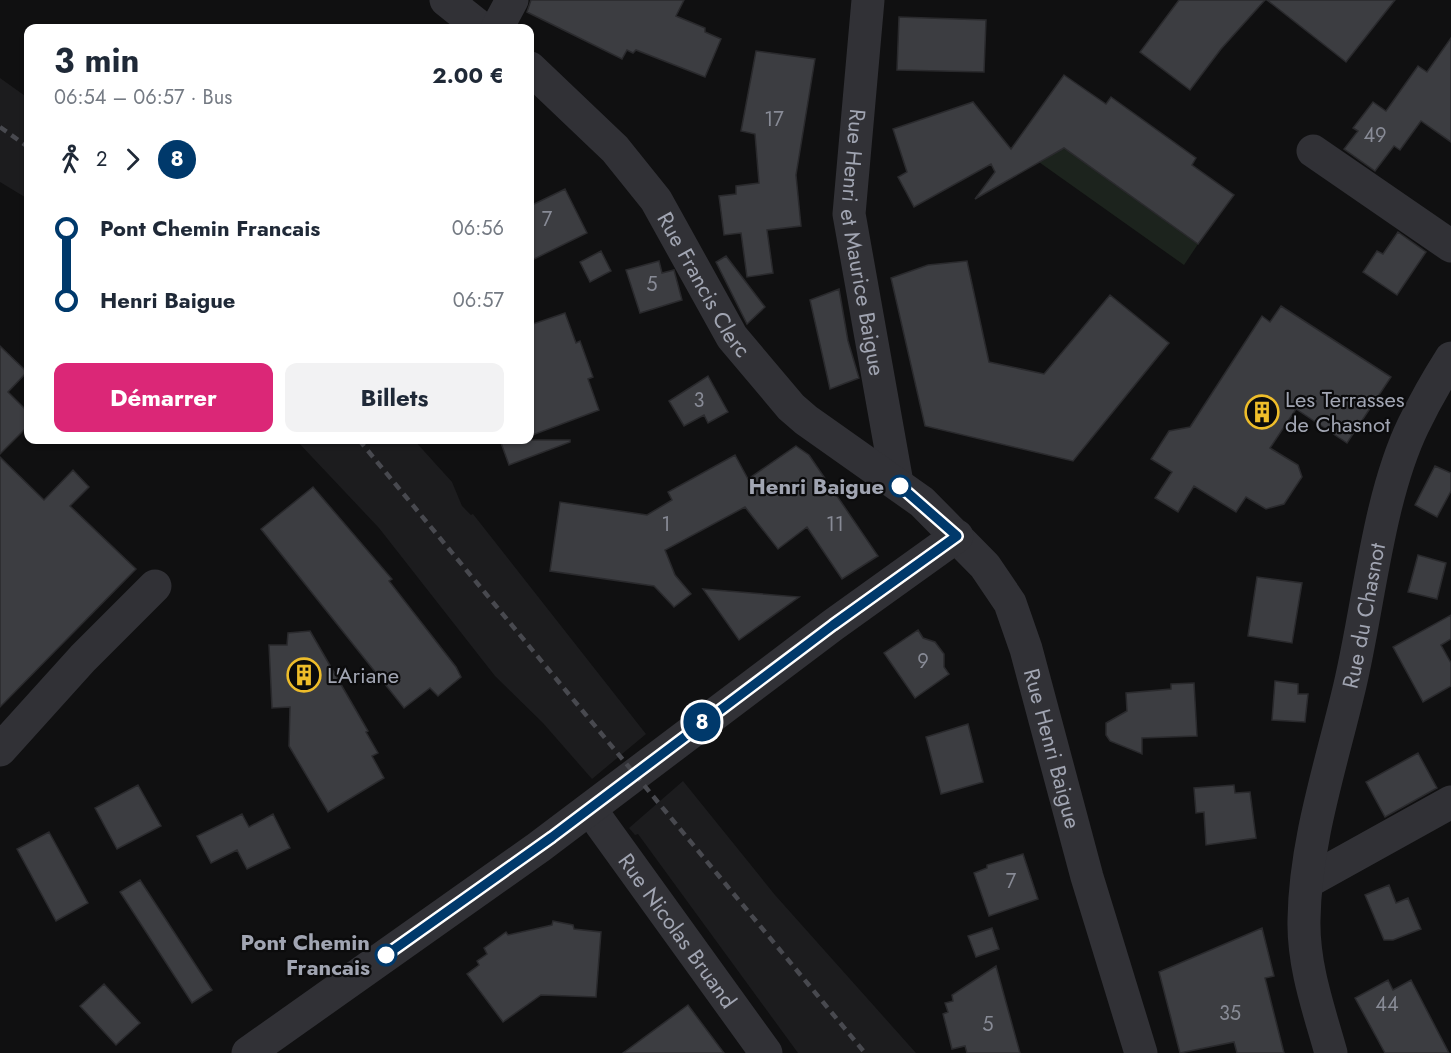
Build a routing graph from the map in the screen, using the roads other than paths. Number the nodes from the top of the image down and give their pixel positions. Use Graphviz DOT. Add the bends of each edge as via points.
graph roads {
  1 [pos="446,0"];
  2 [pos="512,0"];
  3 [pos="868,0"];
  4 [pos="476,24"];
  5 [pos="499,24"];
  6 [pos="534,72"];
  7 [pos="1313,151"];
  8 [pos="1451,246"];
  9 [pos="1451,358"];
  10 [pos="897,483"];
  11 [pos="957,536"];
  12 [pos="155,586"];
  13 [pos="0,750"];
  14 [pos="1451,802"];
  15 [pos="590,809"];
  16 [pos="1307,882"];
  17 [pos="1141,1047"];
  18 [pos="248,1053"];
  19 [pos="765,1053"];
  20 [pos="1331,1053"];
  1 -- 4 [label="street"];
  2 -- 5 [label="street"];
  3 -- 10 [label="street, Rue Henri et Maurice Baigue" via="849,214"];
  6 -- 10 [label="street, Rue Francis Clerc" via="615,149 656,200 732,337 791,407 868,466"];
  7 -- 8 [label="street"];
  9 -- 16 [label="street, Rue du Chasnot" via="1413,426 1387,502"];
  10 -- 11 [label="street, Rue Henri Baigue"];
  11 -- 15 [label="street"];
  11 -- 17 [label="street, Rue Henri Baigue" via="985,566 1010,603 1087,877"];
  12 -- 13 [label="street" via="82,658"];
  14 -- 16 [label="street"];
  15 -- 18 [label="street"];
  15 -- 19 [label="street, Rue Nicolas Bruand"];
  16 -- 20 [label="street, Rue du Chasnot" via="1305,950"];
}
